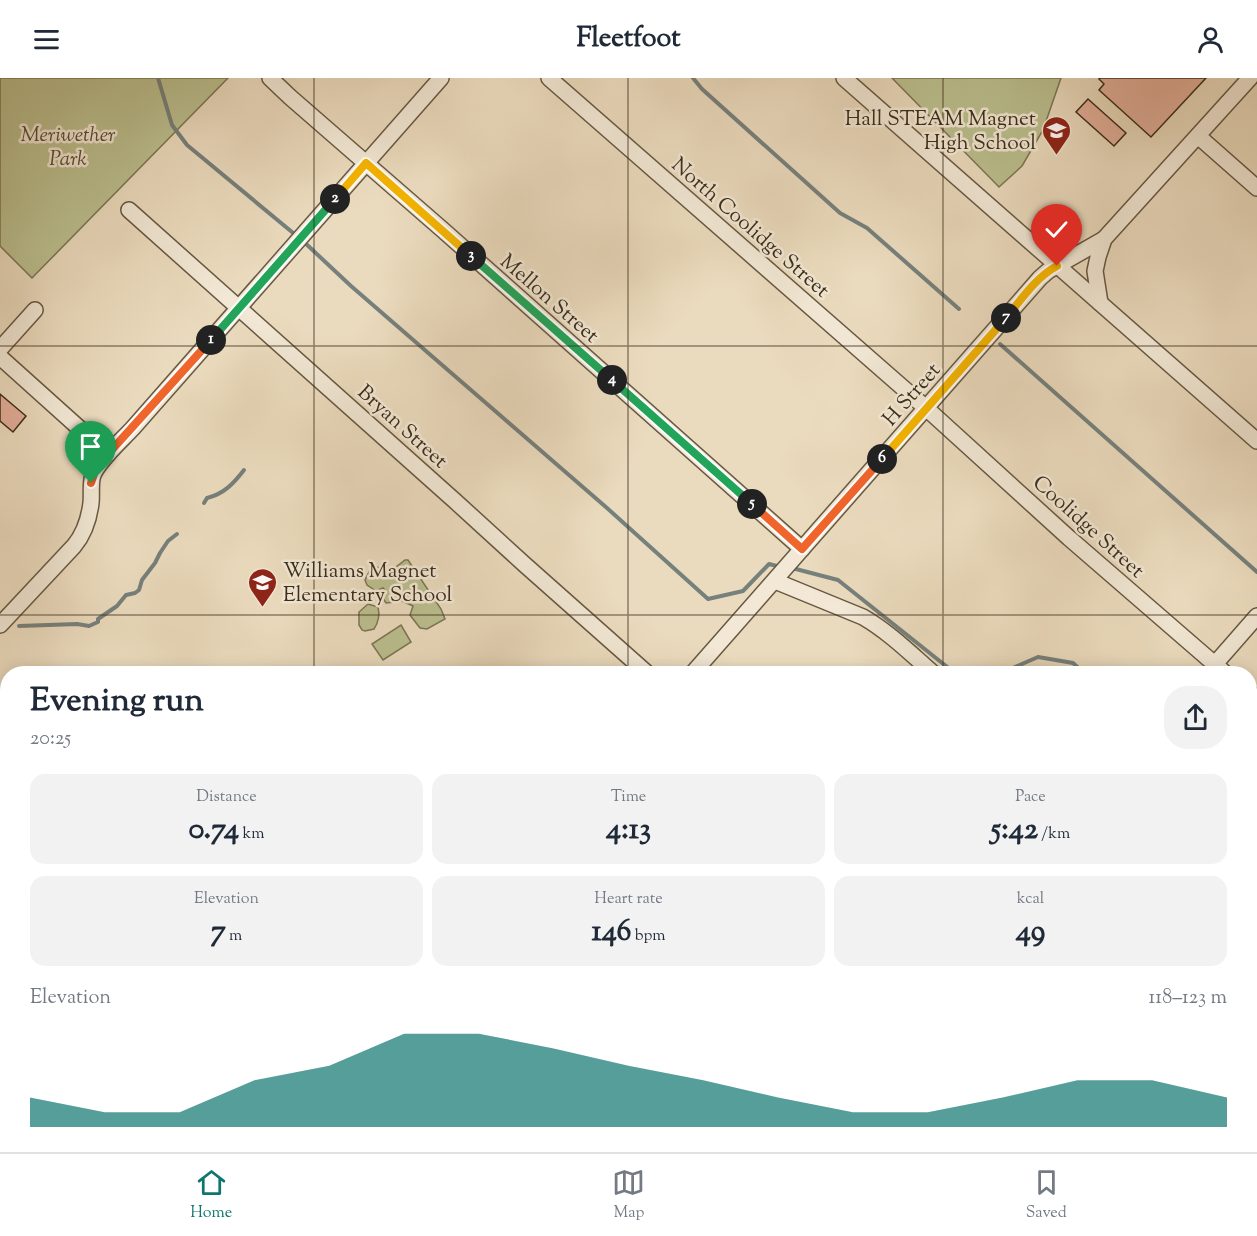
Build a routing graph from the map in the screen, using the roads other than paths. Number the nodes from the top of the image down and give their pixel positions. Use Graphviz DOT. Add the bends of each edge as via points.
graph roads {
  1 [pos="270,78"];
  2 [pos="441,78"];
  3 [pos="549,78"];
  4 [pos="844,78"];
  5 [pos="1250,78"];
  6 [pos="1198,136"];
  7 [pos="366,163"];
  8 [pos="1257,188"];
  9 [pos="129,210"];
  10 [pos="1104,239"];
  11 [pos="1057,266"];
  12 [pos="1100,303"];
  13 [pos="239,308"];
  14 [pos="35,310"];
  15 [pos="0,349"];
  16 [pos="0,357"];
  17 [pos="926,408"];
  18 [pos="1257,441"];
  19 [pos="108,454"];
  20 [pos="799,553"];
  21 [pos="778,577"];
  22 [pos="1257,616"];
  23 [pos="0,625"];
  24 [pos="639,666"];
  25 [pos="699,666"];
  26 [pos="925,666"];
  27 [pos="1217,666"];
  28 [pos="1222,666"];
  1 -- 7 [label="street, Mellon Street"];
  2 -- 7 [label="street"];
  3 -- 17 [label="street, North Coolidge Street"];
  4 -- 11 [label="street"];
  5 -- 6 [label="street, H Street"];
  6 -- 8 [label="street"];
  6 -- 10 [label="street, H Street"];
  7 -- 13 [label="street"];
  7 -- 20 [label="street, Mellon Street"];
  9 -- 13 [label="street, Bryan Street"];
  10 -- 11 [label="street, H Street"];
  10 -- 12 [label="street, H Street" via="1095,271"];
  11 -- 12 [label="street"];
  11 -- 17 [label="street, H Street" via="1040,278"];
  12 -- 18 [label="street"];
  13 -- 19 [label="street"];
  13 -- 24 [label="street, Bryan Street"];
  14 -- 15 [label="street"];
  16 -- 19 [label="street"];
  17 -- 20 [label="street, H Street"];
  17 -- 27 [label="street, Coolidge Street"];
  19 -- 23 [label="street" via="92,477 89,516 81,537"];
  20 -- 21 [label="street, H Street"];
  21 -- 25 [label="street, H Street"];
  21 -- 26 [label="street" via="796,590 869,620"];
  22 -- 28 [label="street"];
}
